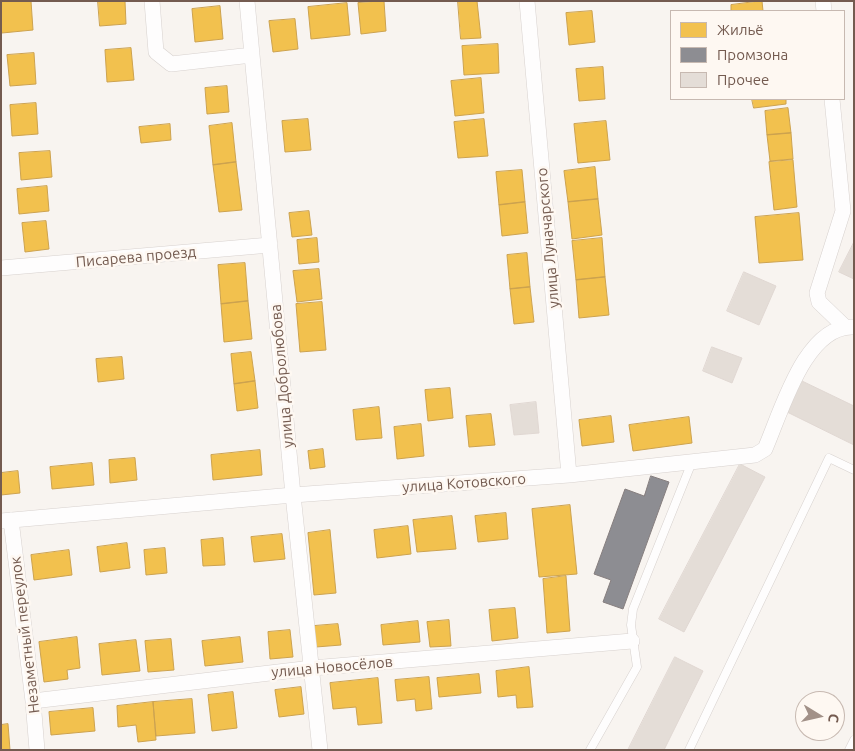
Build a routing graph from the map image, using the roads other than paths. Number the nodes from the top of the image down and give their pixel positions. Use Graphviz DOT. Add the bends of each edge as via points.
graph roads {
  1 [pos="152,1"];
  2 [pos="247,1"];
  3 [pos="527,1"];
  4 [pos="252,55"];
  5 [pos="832,100"];
  6 [pos="270,245"];
  7 [pos="1,268"];
  8 [pos="849,326"];
  9 [pos="692,460"];
  10 [pos="854,470"];
  11 [pos="569,475"];
  12 [pos="293,495"];
  13 [pos="6,520"];
  14 [pos="632,642"];
  15 [pos="312,668"];
  16 [pos="33,701"];
  17 [pos="854,740"];
  18 [pos="37,750"];
  19 [pos="320,750"];
  20 [pos="590,750"];
  21 [pos="689,750"];
  22 [pos="849,750"];
  1 -- 4 [label="street" via="156,52 171,64"];
  2 -- 4 [label="street, улица Добролюбова"];
  3 -- 11 [label="street, улица Луначарского"];
  4 -- 6 [label="street, улица Добролюбова"];
  5 -- 8 [label="street" via="843,211 817,294 819,302"];
  6 -- 7 [label="street, Писарева проезд"];
  6 -- 12 [label="street, улица Добролюбова"];
  8 -- 9 [label="street, улица Котовского" via="823,337 804,359 765,449 754,455"];
  9 -- 11 [label="street, улица Котовского"];
  9 -- 14 [label="lane" via="634,610"];
  10 -- 21 [label="lane" via="829,458"];
  11 -- 12 [label="street, улица Котовского"];
  12 -- 13 [label="street, улица Котовского"];
  12 -- 15 [label="street, улица Добролюбова"];
  13 -- 16 [label="street, Незаметный переулок"];
  14 -- 15 [label="street, улица Новосёлов"];
  14 -- 20 [label="lane" via="637,667"];
  15 -- 16 [label="street, улица Новосёлов"];
  15 -- 19 [label="street, улица Добролюбова"];
  16 -- 18 [label="street, Незаметный переулок"];
  17 -- 22 [label="lane"];
}
